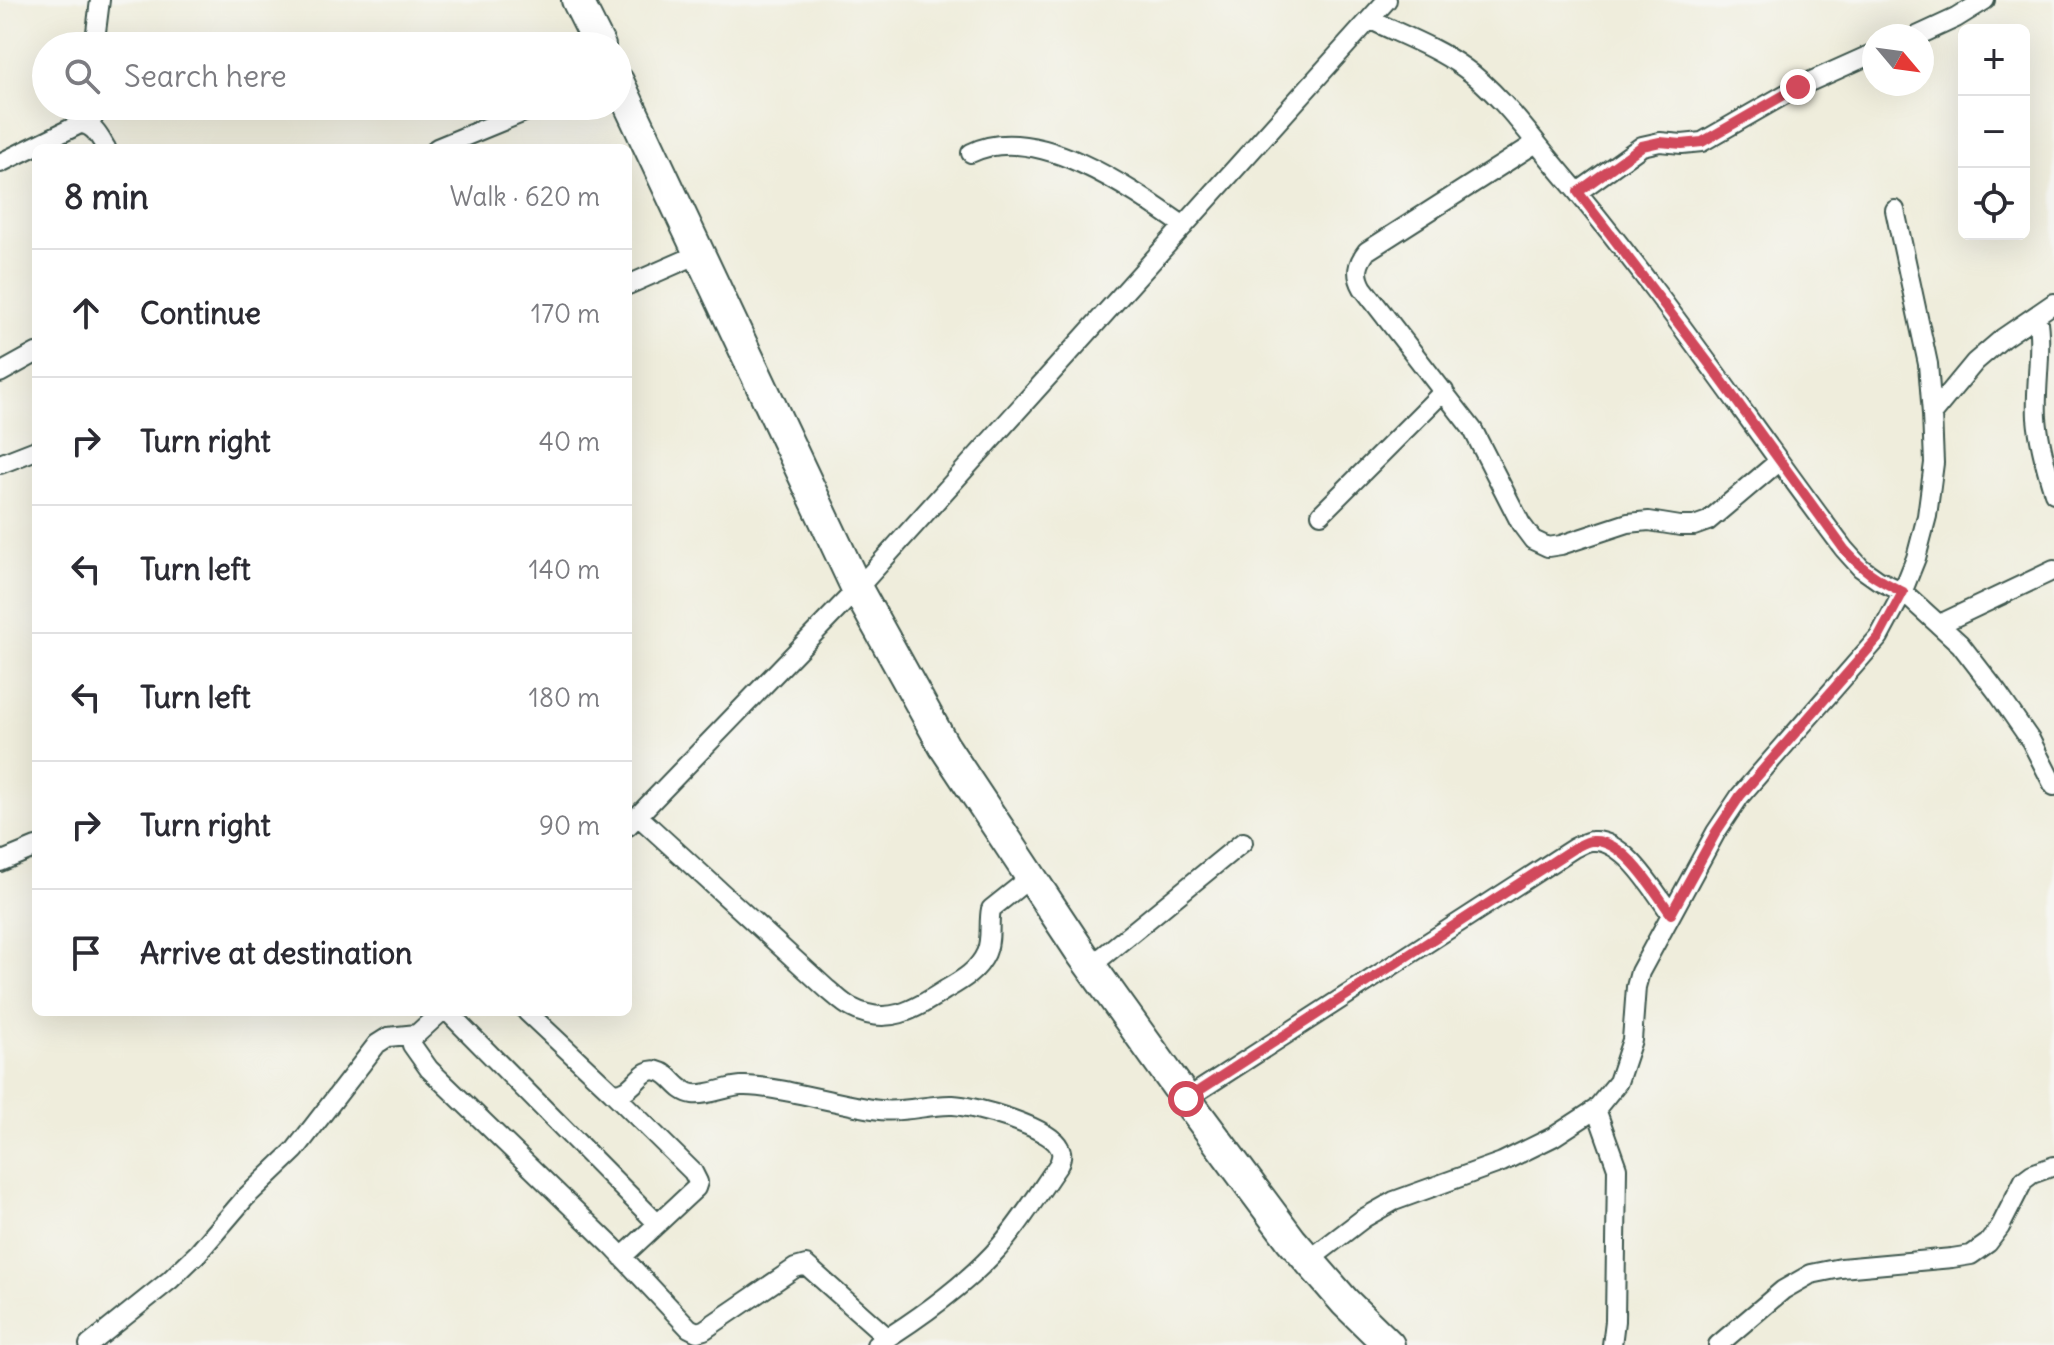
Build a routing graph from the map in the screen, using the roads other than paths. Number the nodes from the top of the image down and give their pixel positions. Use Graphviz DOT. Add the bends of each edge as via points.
graph roads {
  1 [pos="100,0"];
  2 [pos="577,0"];
  3 [pos="1387,0"];
  4 [pos="1985,0"];
  5 [pos="1371,20"];
  6 [pos="1934,28"];
  7 [pos="96,32"];
  8 [pos="593,32"];
  9 [pos="1862,58"];
  10 [pos="632,110"];
  11 [pos="92,120"];
  12 [pos="505,120"];
  13 [pos="89,126"];
  14 [pos="1536,143"];
  15 [pos="39,144"];
  16 [pos="103,144"];
  17 [pos="447,144"];
  18 [pos="32,147"];
  19 [pos="971,153"];
  20 [pos="0,163"];
  21 [pos="1578,192"];
  22 [pos="1895,210"];
  23 [pos="1184,226"];
  24 [pos="701,253"];
  25 [pos="632,283"];
  26 [pos="2054,303"];
  27 [pos="2037,315"];
  28 [pos="32,355"];
  29 [pos="0,373"];
  30 [pos="1444,391"];
  31 [pos="1932,414"];
  32 [pos="32,452"];
  33 [pos="1779,461"];
  34 [pos="0,464"];
  35 [pos="2054,493"];
  36 [pos="1321,514"];
  37 [pos="2054,570"];
  38 [pos="857,589"];
  39 [pos="1903,592"];
  40 [pos="1940,624"];
  41 [pos="2054,786"];
  42 [pos="633,821"];
  43 [pos="1243,842"];
  44 [pos="32,849"];
  45 [pos="0,862"];
  46 [pos="1031,877"];
  47 [pos="1671,914"];
  48 [pos="1091,966"];
  49 [pos="437,1016"];
  50 [pos="452,1016"];
  51 [pos="531,1016"];
  52 [pos="410,1035"];
  53 [pos="612,1092"];
  54 [pos="1186,1099"];
  55 [pos="1596,1109"];
  56 [pos="2054,1166"];
  57 [pos="657,1223"];
  58 [pos="622,1257"];
  59 [pos="1309,1260"];
  60 [pos="882,1341"];
  61 [pos="89,1345"];
  62 [pos="1389,1345"];
  63 [pos="1612,1345"];
  64 [pos="1718,1345"];
  1 -- 7 [label="street"];
  2 -- 8 [label="highway"];
  3 -- 5 [label="street"];
  4 -- 6 [label="street"];
  5 -- 14 [label="street" via="1465,68"];
  5 -- 23 [label="street"];
  9 -- 21 [label="street" via="1798,87 1702,142 1642,146"];
  10 -- 24 [label="highway"];
  11 -- 13 [label="street"];
  12 -- 17 [label="street"];
  13 -- 15 [label="street" via="80,124"];
  13 -- 16 [label="street"];
  14 -- 21 [label="street"];
  14 -- 30 [label="street" via="1361,259 1357,270 1363,288"];
  18 -- 20 [label="street"];
  19 -- 23 [label="street" via="1004,144 1056,154 1136,192"];
  21 -- 33 [label="street"];
  22 -- 31 [label="street" via="1928,364"];
  23 -- 38 [label="street"];
  24 -- 25 [label="street"];
  24 -- 38 [label="highway"];
  26 -- 27 [label="street"];
  27 -- 31 [label="street" via="1975,362"];
  27 -- 35 [label="street" via="2037,416"];
  28 -- 29 [label="street"];
  30 -- 33 [label="street" via="1473,430 1521,524 1533,540 1548,547 1628,523 1694,526 1708,521"];
  30 -- 36 [label="street"];
  31 -- 39 [label="street" via="1934,463 1927,516"];
  32 -- 34 [label="street"];
  33 -- 39 [label="street" via="1861,568"];
  37 -- 40 [label="street"];
  38 -- 42 [label="street"];
  38 -- 46 [label="highway" via="944,746"];
  39 -- 40 [label="street"];
  39 -- 47 [label="street" via="1879,637 1740,796"];
  40 -- 41 [label="street" via="1997,692"];
  42 -- 46 [label="street" via="827,989 851,1008 872,1015 895,1016 916,1008 969,975 989,947 991,909"];
  43 -- 48 [label="street"];
  44 -- 45 [label="street"];
  46 -- 48 [label="highway"];
  47 -- 54 [label="street" via="1620,851 1591,841"];
  47 -- 55 [label="street" via="1640,972 1632,1040 1618,1082"];
  48 -- 54 [label="highway"];
  49 -- 52 [label="street"];
  50 -- 57 [label="street"];
  51 -- 53 [label="street"];
  52 -- 58 [label="street" via="429,1069"];
  52 -- 61 [label="street" via="377,1044 295,1150 198,1253"];
  53 -- 57 [label="street" via="697,1178 696,1188"];
  53 -- 60 [label="street" via="626,1091 654,1069 694,1094 766,1087 882,1110 976,1108 1054,1139 1062,1156 1059,1164 995,1252 962,1284"];
  54 -- 59 [label="highway"];
  55 -- 59 [label="street" via="1502,1162 1394,1201"];
  55 -- 63 [label="street" via="1617,1168"];
  56 -- 64 [label="street" via="2024,1180 2000,1227 1971,1255 1811,1274 1783,1290"];
  57 -- 58 [label="street"];
  58 -- 60 [label="street" via="697,1332 806,1265"];
  59 -- 62 [label="highway"];
}
